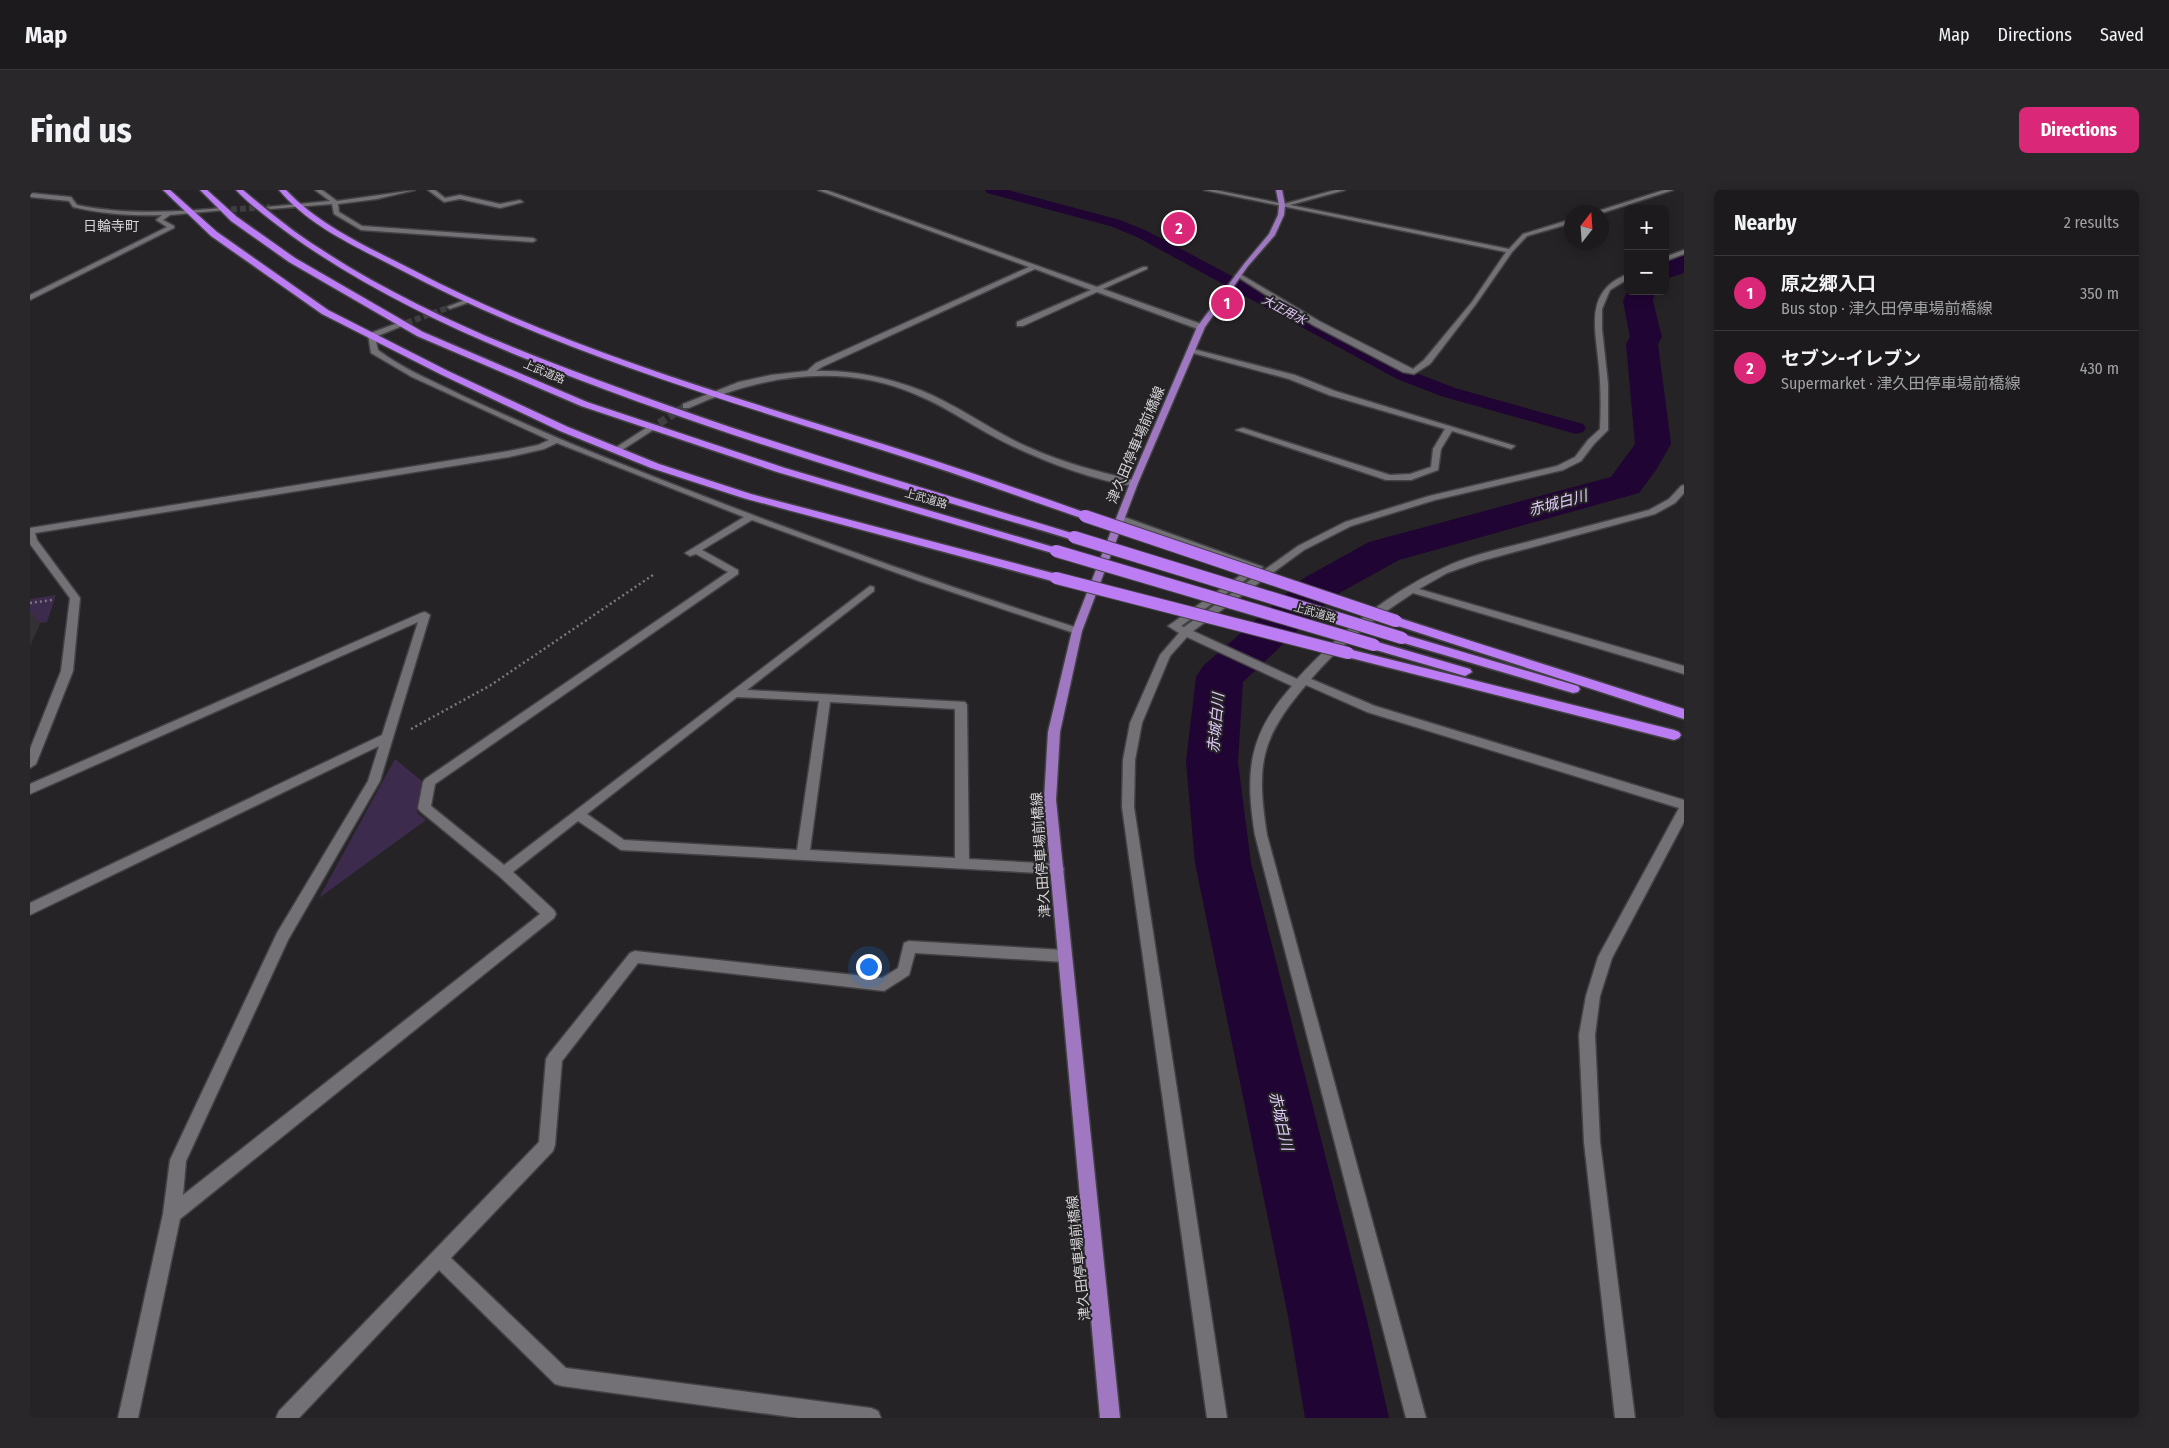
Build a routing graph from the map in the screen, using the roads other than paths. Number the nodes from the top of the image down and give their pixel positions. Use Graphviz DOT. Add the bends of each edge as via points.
graph roads {
  1 [pos="166,190"];
  2 [pos="203,190"];
  3 [pos="239,190"];
  4 [pos="282,190"];
  5 [pos="318,190"];
  6 [pos="412,190"];
  7 [pos="430,190"];
  8 [pos="821,190"];
  9 [pos="1207,190"];
  10 [pos="1279,190"];
  11 [pos="1342,190"];
  12 [pos="1670,190"];
  13 [pos="30,194"];
  14 [pos="335,202"];
  15 [pos="520,202"];
  16 [pos="297,205"];
  17 [pos="1282,206"];
  18 [pos="270,207"];
  19 [pos="1609,209"];
  20 [pos="222,210"];
  21 [pos="169,213"];
  22 [pos="189,213"];
  23 [pos="1564,223"];
  24 [pos="533,240"];
  25 [pos="1510,252"];
  26 [pos="1684,252"];
  27 [pos="1669,258"];
  28 [pos="1035,267"];
  29 [pos="1145,268"];
  30 [pos="1624,279"];
  31 [pos="1235,280"];
  32 [pos="1097,290"];
  33 [pos="30,298"];
  34 [pos="465,302"];
  35 [pos="450,307"];
  36 [pos="1020,324"];
  37 [pos="398,326"];
  38 [pos="1201,328"];
  39 [pos="371,336"];
  40 [pos="1192,350"];
  41 [pos="809,373"];
  42 [pos="712,394"];
  43 [pos="686,406"];
  44 [pos="1450,428"];
  45 [pos="649,430"];
  46 [pos="1240,430"];
  47 [pos="555,441"];
  48 [pos="1511,446"];
  49 [pos="616,450"];
  50 [pos="1134,483"];
  51 [pos="1684,488"];
  52 [pos="751,516"];
  53 [pos="1121,519"];
  54 [pos="31,536"];
  55 [pos="870,589"];
  56 [pos="1412,590"];
  57 [pos="1077,631"];
  58 [pos="1188,633"];
  59 [pos="1684,670"];
  60 [pos="1297,681"];
  61 [pos="735,693"];
  62 [pos="825,698"];
  63 [pos="1684,714"];
  64 [pos="1684,722"];
  65 [pos="1679,736"];
  66 [pos="387,740"];
  67 [pos="30,764"];
  68 [pos="30,789"];
  69 [pos="1684,805"];
  70 [pos="1684,810"];
  71 [pos="578,814"];
  72 [pos="803,854"];
  73 [pos="962,863"];
  74 [pos="1057,869"];
  75 [pos="504,872"];
  76 [pos="30,909"];
  77 [pos="1064,956"];
  78 [pos="172,1214"];
  79 [pos="439,1258"];
  80 [pos="128,1418"];
  81 [pos="286,1418"];
  82 [pos="871,1418"];
  83 [pos="1110,1418"];
  84 [pos="1217,1418"];
  85 [pos="1416,1418"];
  86 [pos="1625,1418"];
  1 -- 22 [label="highway"];
  2 -- 65 [label="highway, 上武道路, bridge" via="234,219 292,260 420,334 584,404 781,470"];
  3 -- 64 [label="highway, 上武道路, bridge" via="258,208 319,252 393,294 467,331 641,400 796,452"];
  4 -- 16 [label="highway"];
  5 -- 14 [label="street"];
  6 -- 14 [label="street"];
  7 -- 15 [label="street" via="444,200 460,197 500,206"];
  8 -- 28 [label="street"];
  9 -- 17 [label="street"];
  10 -- 17 [label="main road, 津久田停車場前橋線"];
  11 -- 17 [label="street"];
  12 -- 19 [label="street"];
  13 -- 21 [label="street" via="71,199 75,206 92,210"];
  14 -- 16 [label="street"];
  14 -- 24 [label="street" via="336,213 360,228"];
  16 -- 18 [label="street"];
  16 -- 34 [label="highway" via="334,231"];
  17 -- 25 [label="street"];
  17 -- 31 [label="main road, 津久田停車場前橋線" via="1272,235"];
  20 -- 22 [label="street"];
  21 -- 22 [label="street"];
  21 -- 33 [label="street" via="160,220 172,227"];
  22 -- 39 [label="highway" via="243,256 325,312"];
  23 -- 25 [label="street" via="1525,235"];
  25 -- 31 [label="street" via="1427,362 1414,372"];
  26 -- 27 [label="street"];
  28 -- 32 [label="street"];
  28 -- 41 [label="street" via="819,365"];
  29 -- 32 [label="street"];
  30 -- 58 [label="street" via="1606,291 1598,313 1597,333 1606,404 1604,430 1578,459 1560,468 1432,498 1348,524 1301,548"];
  31 -- 38 [label="main road, 津久田停車場前橋線"];
  32 -- 36 [label="street"];
  32 -- 38 [label="street"];
  34 -- 35 [label="street"];
  34 -- 42 [label="highway" via="557,339"];
  37 -- 39 [label="street"];
  38 -- 40 [label="main road, 津久田停車場前橋線"];
  39 -- 47 [label="street" via="374,351 380,355"];
  39 -- 49 [label="highway" via="564,429"];
  40 -- 44 [label="street" via="1292,377 1332,393"];
  40 -- 50 [label="main road, 津久田停車場前橋線"];
  41 -- 42 [label="street" via="763,378"];
  41 -- 50 [label="street" via="847,374 900,386 936,400 1032,452 1088,474"];
  42 -- 43 [label="street"];
  42 -- 63 [label="highway, bridge" via="890,449 1217,562"];
  44 -- 46 [label="street" via="1437,449 1435,468 1411,477 1389,478"];
  44 -- 48 [label="street"];
  45 -- 49 [label="street"];
  47 -- 52 [label="street"];
  47 -- 54 [label="street" via="541,448"];
  49 -- 65 [label="highway, bridge" via="747,496"];
  50 -- 53 [label="main road, 津久田停車場前橋線"];
  51 -- 56 [label="street" via="1672,502 1652,512 1488,555 1444,571"];
  52 -- 57 [label="street" via="932,584"];
  52 -- 75 [label="street" via="694,552 735,572 430,782 424,808"];
  53 -- 57 [label="main road, 津久田停車場前橋線"];
  53 -- 58 [label="street" via="1258,567 1173,626"];
  54 -- 67 [label="street" via="75,598 67,671"];
  55 -- 61 [label="street"];
  56 -- 59 [label="street"];
  56 -- 60 [label="street" via="1389,603"];
  57 -- 74 [label="main road, 津久田停車場前橋線" via="1054,732 1050,800"];
  58 -- 60 [label="street"];
  58 -- 84 [label="street" via="1165,655 1136,723 1129,760 1128,807"];
  60 -- 69 [label="street" via="1371,709"];
  60 -- 85 [label="street" via="1261,745 1254,792 1261,835"];
  61 -- 62 [label="street"];
  61 -- 71 [label="street"];
  62 -- 72 [label="street"];
  62 -- 73 [label="street" via="961,705"];
  66 -- 68 [label="street" via="424,615"];
  66 -- 76 [label="street"];
  66 -- 78 [label="street" via="374,781 282,937 178,1160"];
  70 -- 86 [label="street" via="1605,957 1593,996 1588,1035 1592,1142"];
  71 -- 72 [label="street" via="620,845"];
  71 -- 75 [label="street"];
  72 -- 73 [label="street"];
  73 -- 74 [label="street"];
  74 -- 77 [label="main road, 津久田停車場前橋線"];
  75 -- 78 [label="street" via="549,914"];
  77 -- 79 [label="street" via="909,947 904,971 884,985 635,957 554,1059 547,1145"];
  77 -- 83 [label="main road, 津久田停車場前橋線"];
  78 -- 80 [label="street"];
  79 -- 81 [label="street"];
  79 -- 82 [label="street" via="562,1377"];
}
